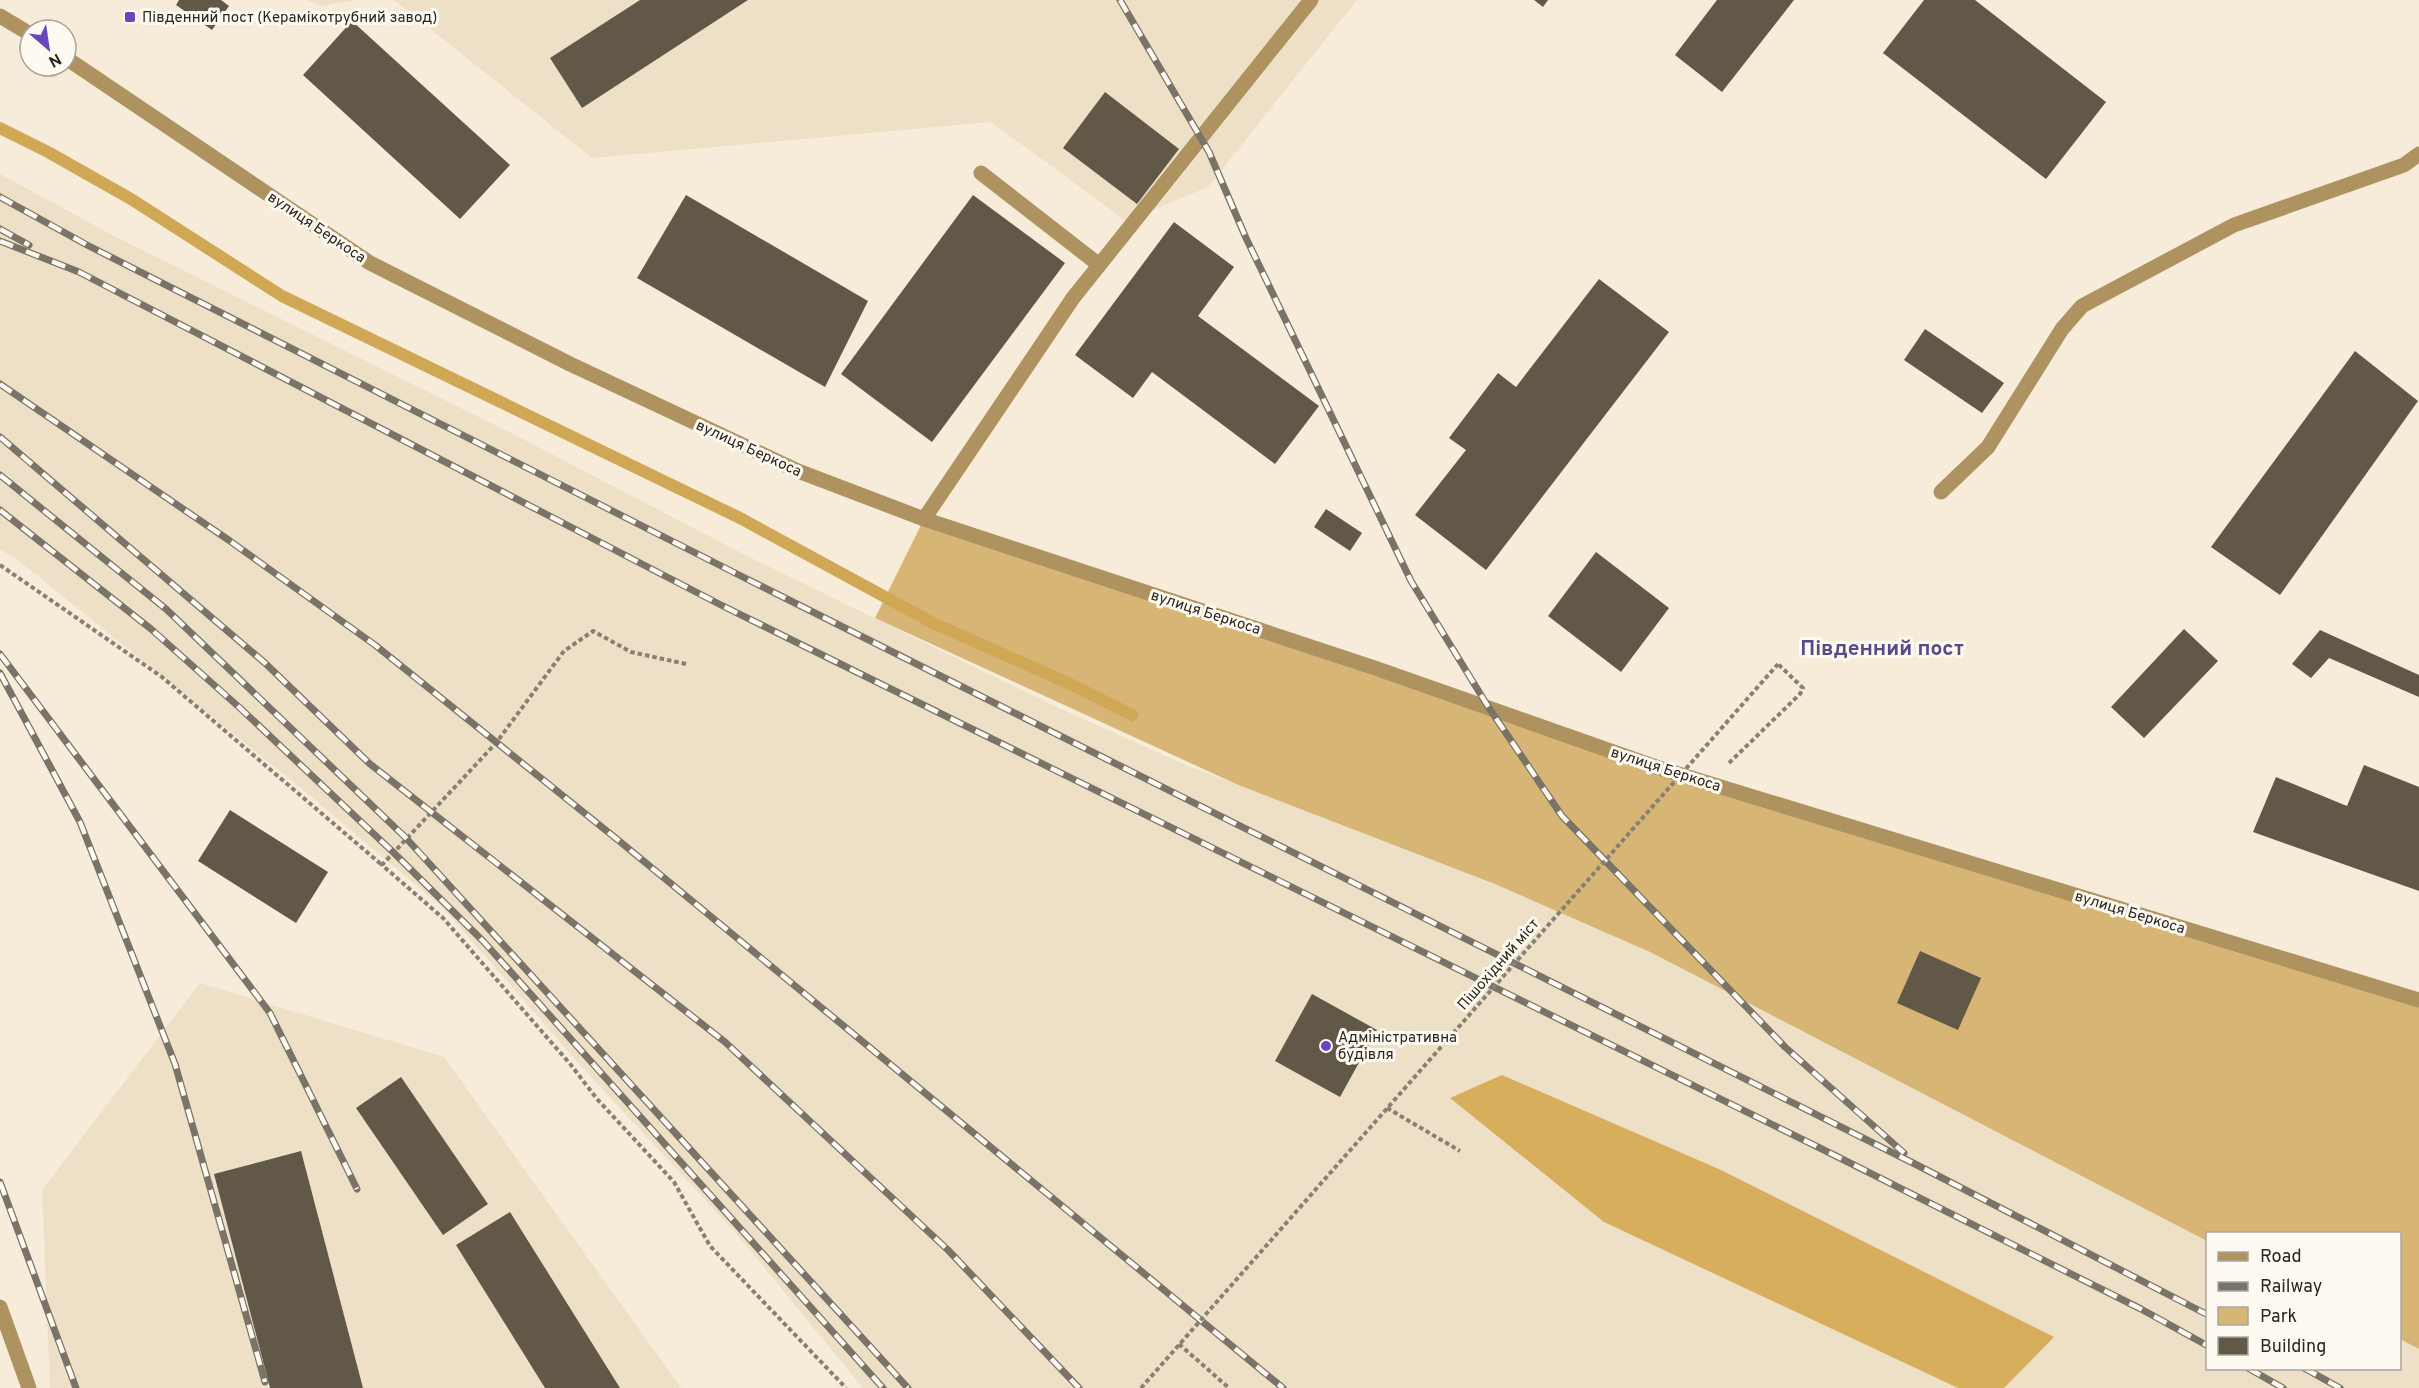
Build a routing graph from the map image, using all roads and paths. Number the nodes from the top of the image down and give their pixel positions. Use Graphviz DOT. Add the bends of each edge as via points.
graph roads {
  1 [pos="1311,0"];
  2 [pos="0,16"];
  3 [pos="18,27"];
  4 [pos="78,66"];
  5 [pos="2419,154"];
  6 [pos="981,173"];
  7 [pos="1098,264"];
  8 [pos="1941,492"];
  9 [pos="924,519"];
  10 [pos="0,566"];
  11 [pos="686,663"];
  12 [pos="1741,750"];
  13 [pos="382,865"];
  14 [pos="2419,1000"];
  15 [pos="1386,1108"];
  16 [pos="1460,1151"];
  17 [pos="0,1307"];
  18 [pos="1179,1344"];
  19 [pos="29,1388"];
  20 [pos="846,1388"];
  21 [pos="1141,1388"];
  22 [pos="1229,1388"];
  1 -- 7 [label="street"];
  2 -- 3 [label="street"];
  4 -- 9 [label="street, вулиця Беркоса" via="370,263 570,364 798,471"];
  5 -- 8 [label="street" via="2404,165 2234,225 2082,306 2062,329 1988,447"];
  6 -- 7 [label="street"];
  7 -- 9 [label="street"];
  9 -- 14 [label="street, вулиця Беркоса" via="1375,668 1662,769"];
  10 -- 13 [label="path" via="162,677"];
  11 -- 13 [label="path" via="631,652 593,631 564,651 496,743"];
  12 -- 15 [label="path, Пішохідний міст, bridge" via="1803,688 1778,664"];
  13 -- 20 [label="path" via="443,918 597,1099 674,1182 710,1246"];
  15 -- 16 [label="path"];
  15 -- 18 [label="path, Пішохідний міст, bridge"];
  17 -- 19 [label="street"];
  18 -- 21 [label="path, Пішохідний міст, bridge"];
  18 -- 22 [label="path"];
}
